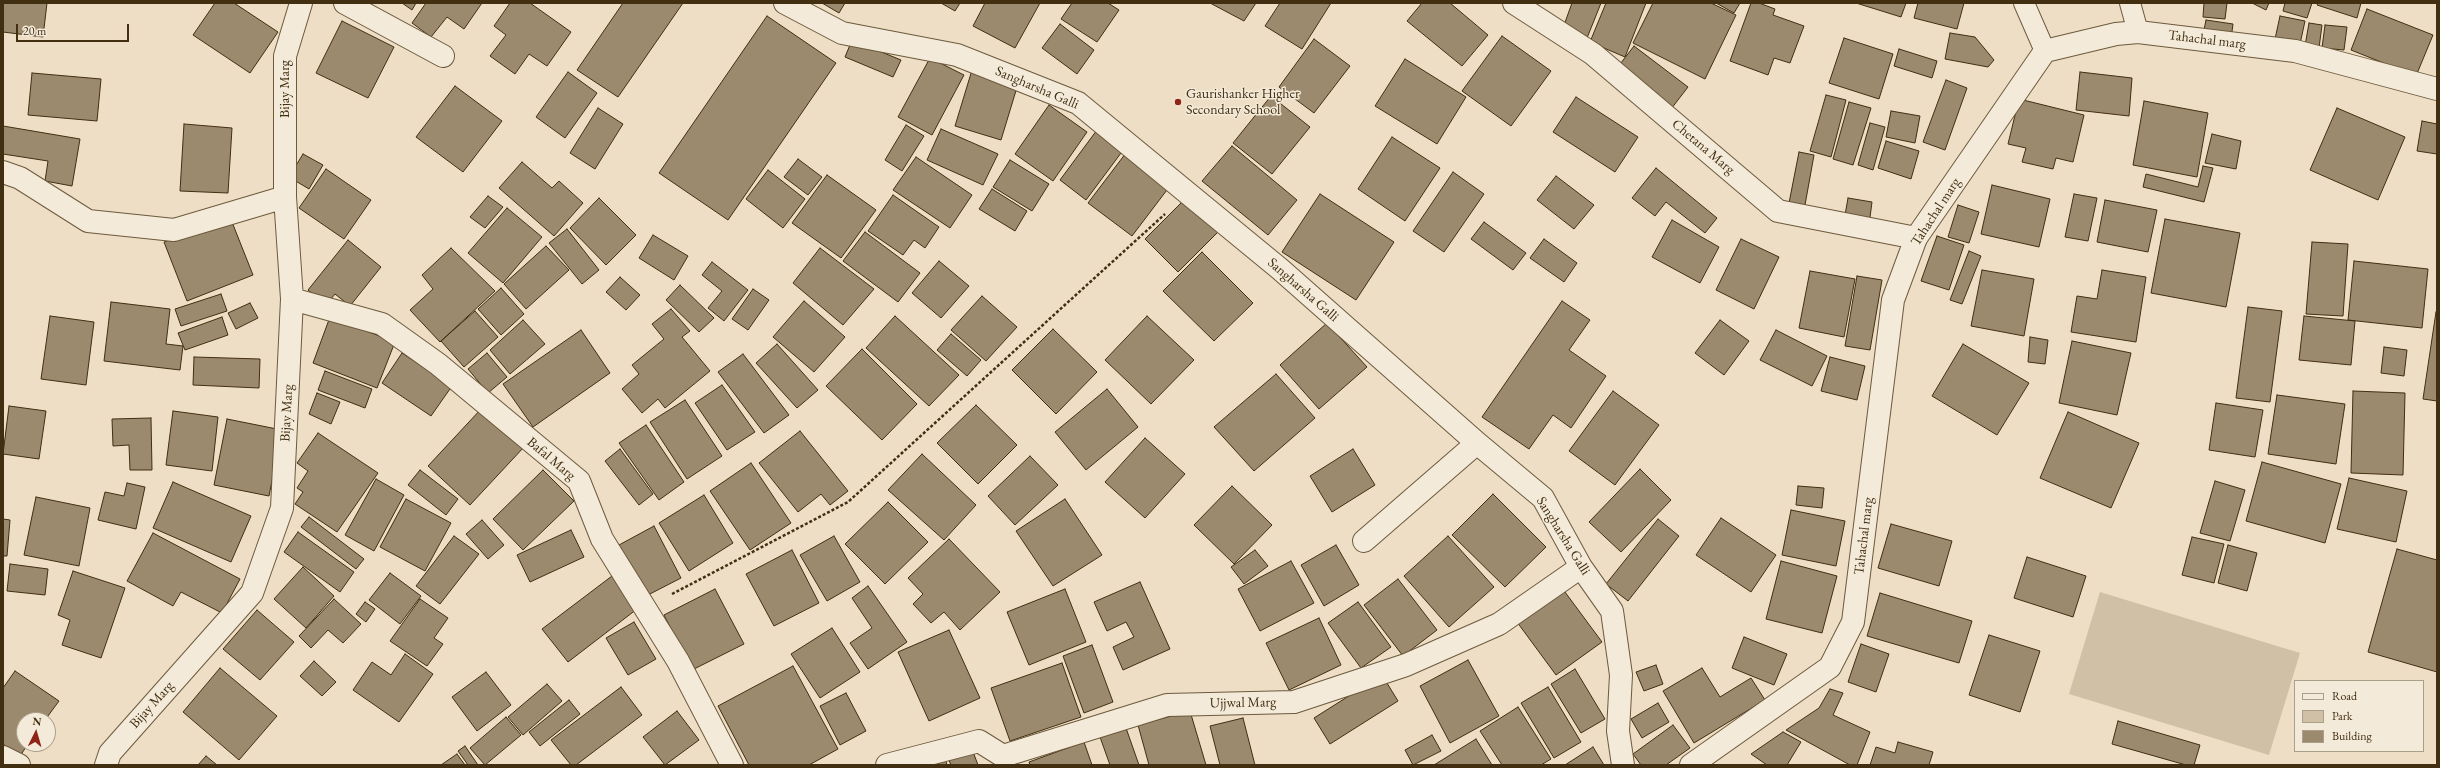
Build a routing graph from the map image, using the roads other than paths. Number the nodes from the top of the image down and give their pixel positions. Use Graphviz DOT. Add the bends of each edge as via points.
graph roads {
  1 [pos="301,3"];
  2 [pos="345,3"];
  3 [pos="785,3"];
  4 [pos="1514,3"];
  5 [pos="2024,3"];
  6 [pos="2130,3"];
  7 [pos="2138,32"];
  8 [pos="2045,51"];
  9 [pos="443,56"];
  10 [pos="2437,89"];
  11 [pos="3,172"];
  12 [pos="285,197"];
  13 [pos="1916,238"];
  14 [pos="292,299"];
  15 [pos="1477,443"];
  16 [pos="1364,541"];
  17 [pos="1581,567"];
  18 [pos="3,757"];
  19 [pos="20,765"];
  20 [pos="106,765"];
  21 [pos="732,765"];
  22 [pos="887,765"];
  23 [pos="1623,765"];
  24 [pos="1691,765"];
  1 -- 12 [label="street, Bijay Marg" via="285,56"];
  2 -- 9 [label="street"];
  3 -- 15 [label="street, Sangharsha Galli" via="842,33 957,55 1078,103 1286,274"];
  4 -- 13 [label="street, Chetana Marg" via="1593,54 1778,211"];
  5 -- 8 [label="lane"];
  6 -- 7 [label="lane"];
  7 -- 8 [label="street, Tahachal marg" via="2116,34"];
  7 -- 10 [label="street, Tahachal marg" via="2295,51"];
  8 -- 13 [label="street, Tahachal marg"];
  11 -- 12 [label="street" via="20,178 88,221 174,230"];
  12 -- 14 [label="street, Bijay Marg"];
  13 -- 24 [label="street, Tahachal marg" via="1893,300 1853,622 1830,667"];
  14 -- 20 [label="street, Bijay Marg" via="282,508 252,593 110,753"];
  14 -- 21 [label="street, Bafal Marg" via="382,324 438,364 579,481 602,539 678,661"];
  15 -- 16 [label="street"];
  15 -- 17 [label="street, Sangharsha Galli" via="1543,498"];
  17 -- 22 [label="street, Ujjwal Marg" via="1499,624 1406,666 1380,672 1294,702 1167,705 1002,756 979,741"];
  17 -- 23 [label="street, Sangharsha Galli" via="1612,611 1620,675 1618,731"];
  18 -- 19 [label="street"];
}
